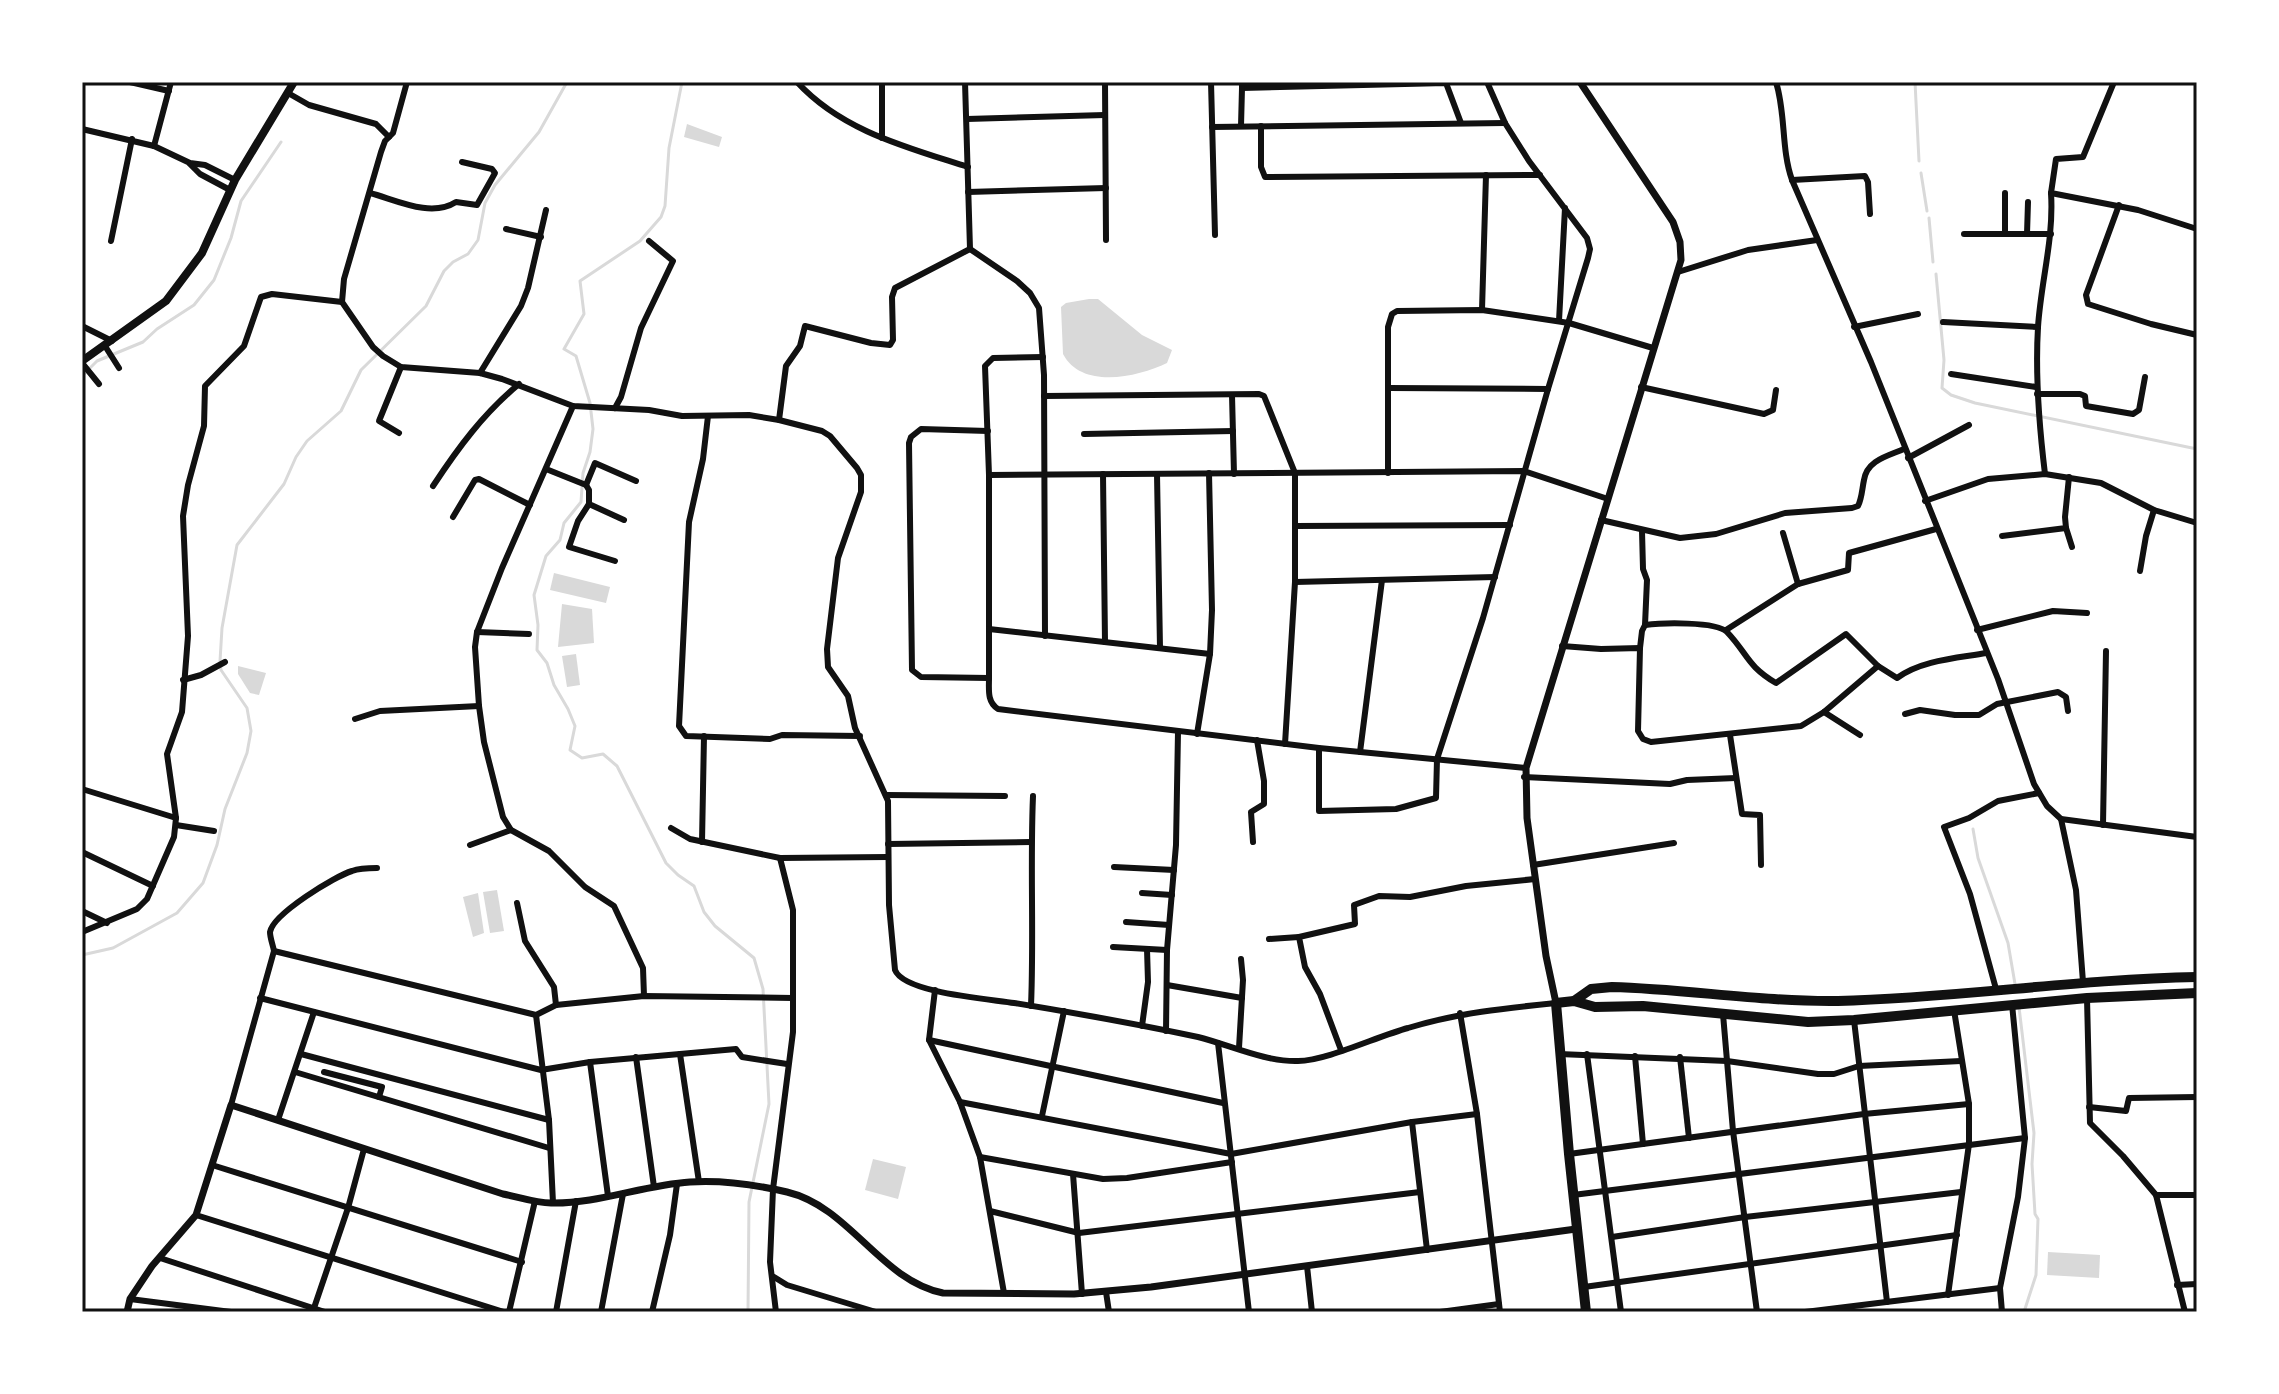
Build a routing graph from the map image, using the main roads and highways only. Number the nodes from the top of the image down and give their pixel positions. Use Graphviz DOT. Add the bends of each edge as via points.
graph roads {
  1 [pos="294,82"];
  2 [pos="83,364"];
  3 [pos="2197,977"];
  4 [pos="2169,978"];
  5 [pos="1952,993"];
  6 [pos="2197,993"];
  7 [pos="2171,994"];
  8 [pos="1574,1001"];
  9 [pos="1954,1010"];
  10 [pos="1586,1312"];
  1 -- 2 [label="main road" via="235,180 202,253 166,301"];
  3 -- 4 [label="highway"];
  4 -- 5 [label="highway"];
  4 -- 7 [label="main road"];
  5 -- 8 [label="highway" via="1807,1001 1612,987 1591,989"];
  5 -- 9 [label="highway"];
  6 -- 7 [label="highway"];
  7 -- 9 [label="highway"];
  8 -- 9 [label="highway" via="1595,1007 1643,1006 1808,1022"];
  8 -- 10 [label="highway" via="1556,1003"];
}
